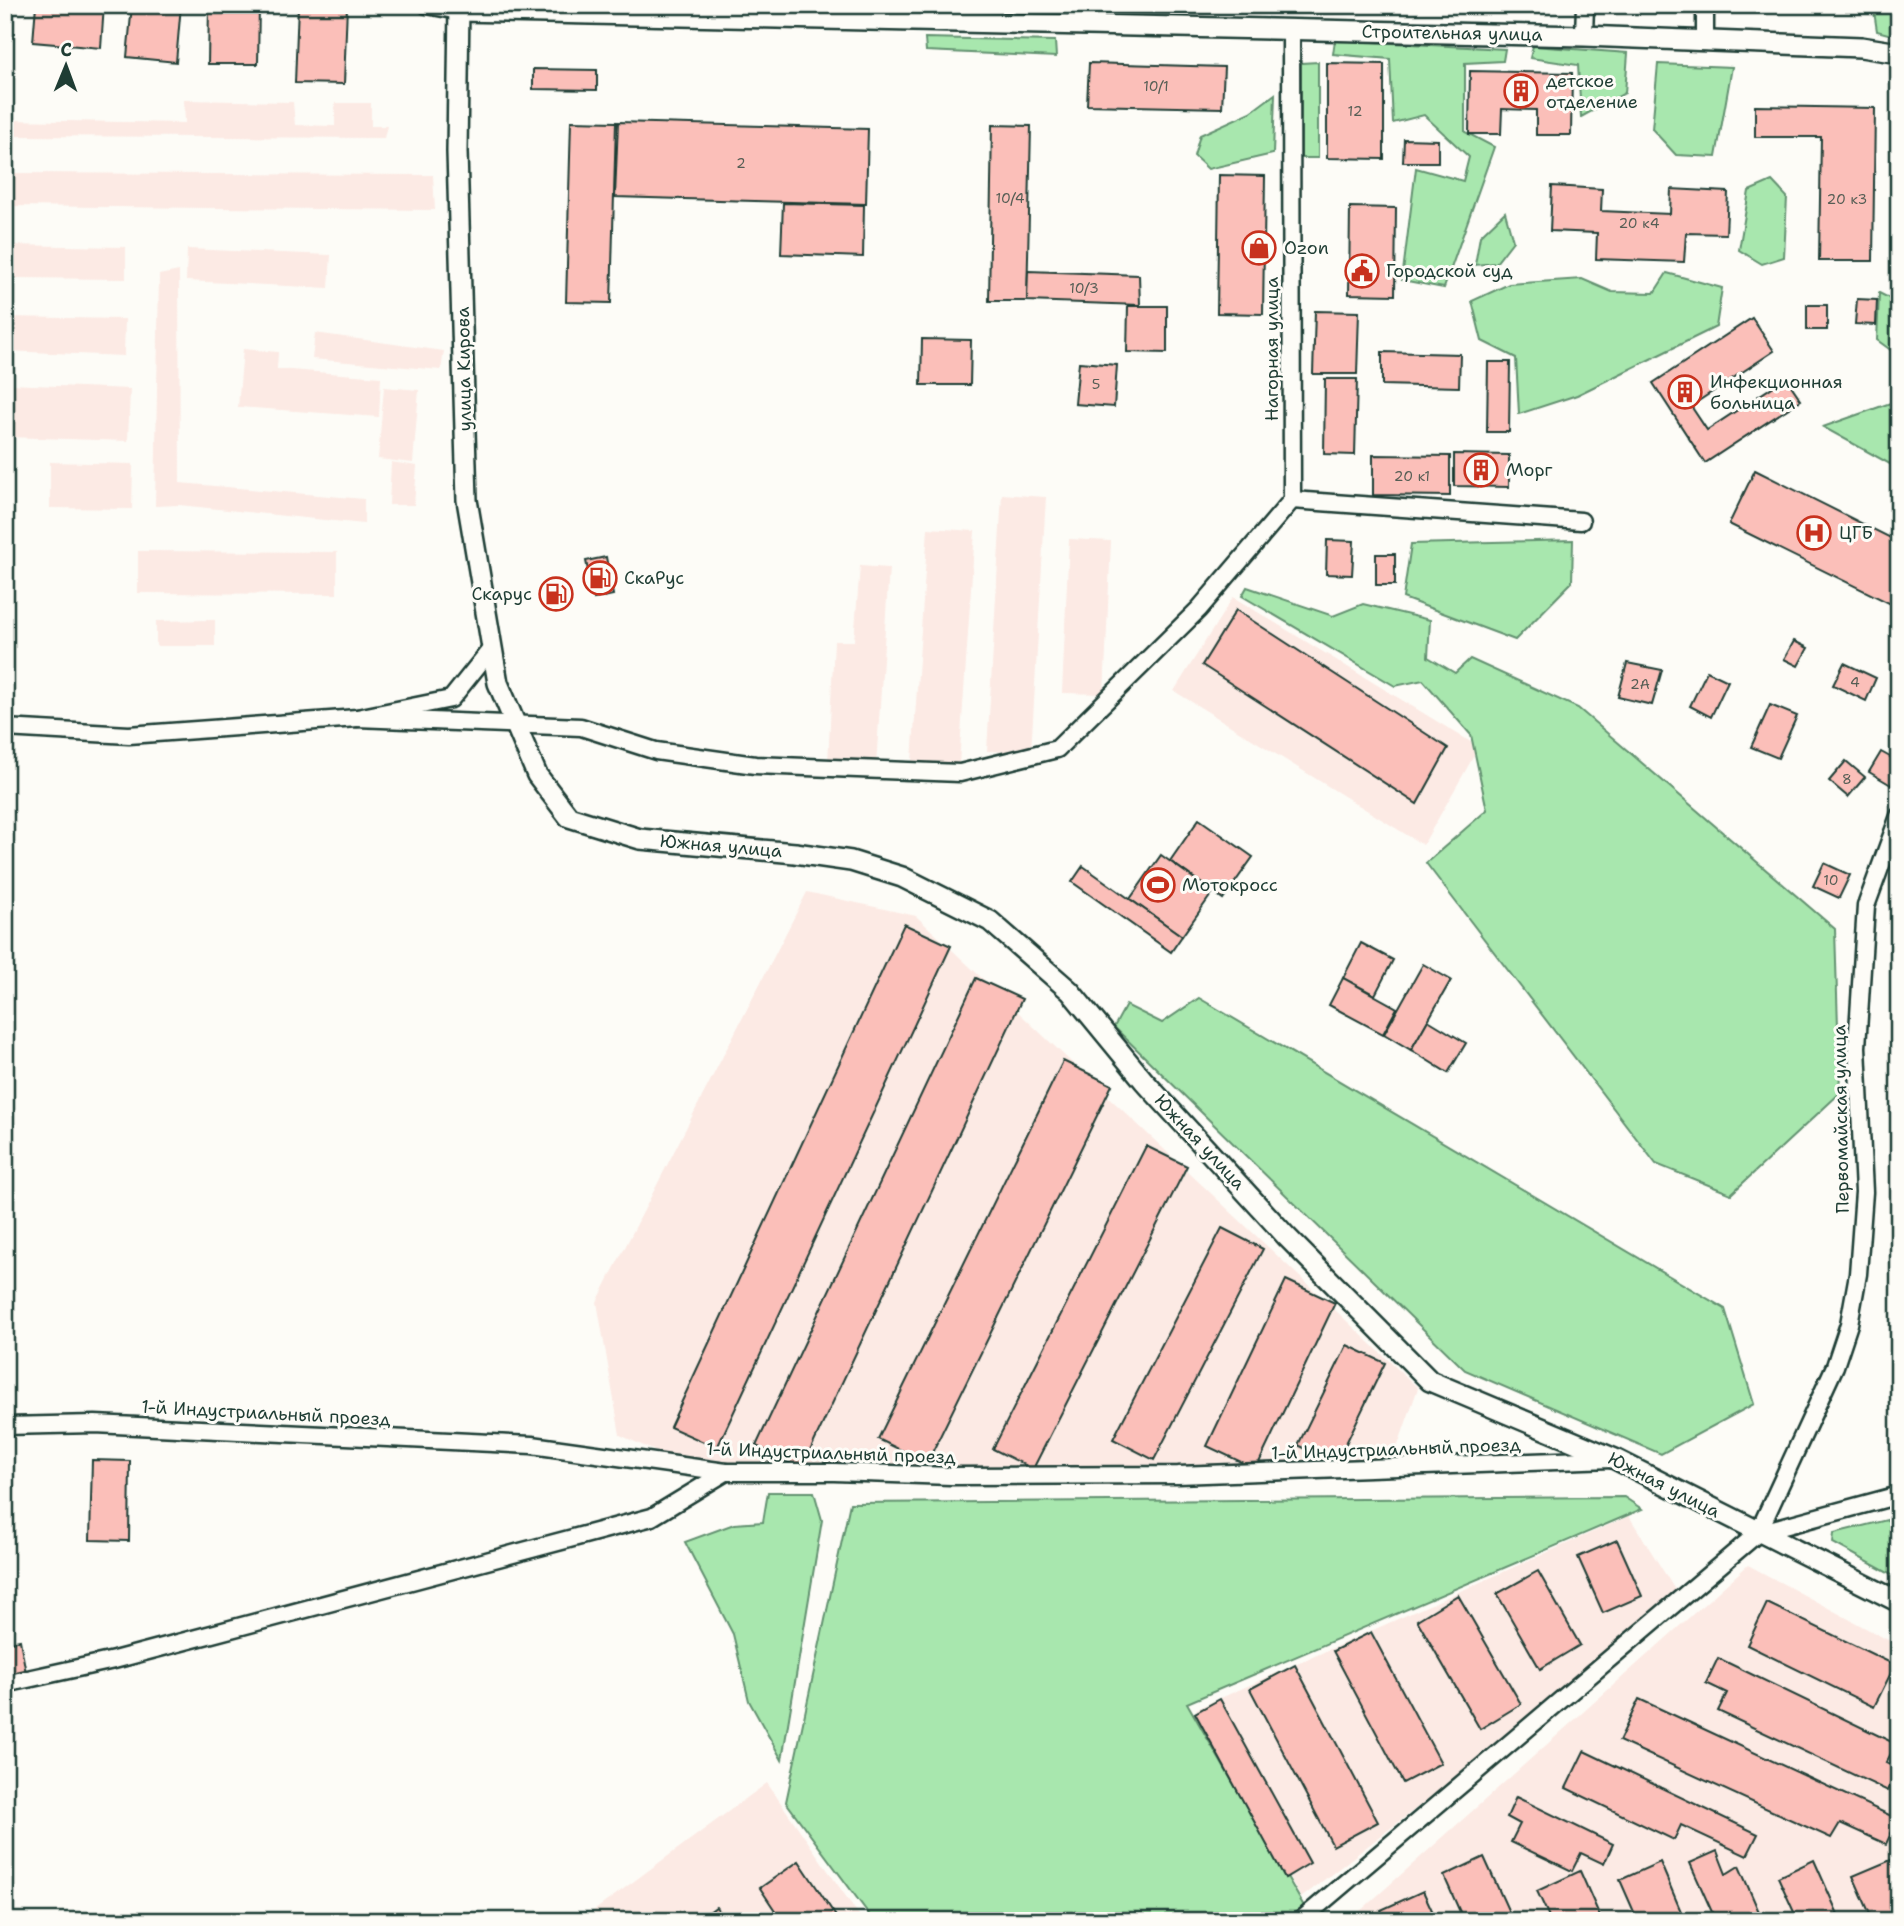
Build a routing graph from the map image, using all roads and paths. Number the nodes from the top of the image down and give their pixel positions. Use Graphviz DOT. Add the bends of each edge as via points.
graph roads {
  1 [pos="427,5"];
  2 [pos="1585,5"];
  3 [pos="1705,5"];
  4 [pos="459,8"];
  5 [pos="898,13"];
  6 [pos="1291,29"];
  7 [pos="1584,36"];
  8 [pos="1705,41"];
  9 [pos="1899,53"];
  10 [pos="1292,500"];
  11 [pos="1580,521"];
  12 [pos="491,649"];
  13 [pos="357,718"];
  14 [pos="517,726"];
  15 [pos="5,728"];
  16 [pos="1899,816"];
  17 [pos="5,1426"];
  18 [pos="1615,1459"];
  19 [pos="726,1472"];
  20 [pos="1899,1495"];
  21 [pos="1758,1533"];
  22 [pos="1899,1602"];
  23 [pos="5,1684"];
  24 [pos="1300,1921"];
  1 -- 4 [label="street"];
  2 -- 7 [label="street"];
  3 -- 8 [label="street"];
  4 -- 5 [label="street, Строительная улица"];
  4 -- 12 [label="street, улица Кирова" via="457,152 467,500"];
  5 -- 6 [label="street, Строительная улица"];
  6 -- 7 [label="street, Строительная улица"];
  6 -- 10 [label="street, Нагорная улица"];
  7 -- 8 [label="street, Строительная улица"];
  8 -- 9 [label="street, Строительная улица" via="1861,47"];
  10 -- 11 [label="street"];
  10 -- 14 [label="street" via="1199,609 1057,749 960,773 755,765 656,751 581,727"];
  12 -- 13 [label="street" via="451,699"];
  12 -- 14 [label="street, улица Кирова" via="498,683"];
  13 -- 14 [label="street"];
  13 -- 15 [label="street" via="129,735"];
  14 -- 18 [label="street, Южная улица" via="537,775 569,817 640,839 851,861 902,877 990,921 1069,991 1144,1082 1286,1236 1430,1381"];
  16 -- 21 [label="street, Первомайская улица" via="1866,906 1857,1046 1864,1192 1849,1324 1835,1366"];
  17 -- 19 [label="street, 1-й Индустриальный проезд" via="95,1424 532,1445"];
  18 -- 19 [label="street, 1-й Индустриальный проезд" via="1239,1474"];
  18 -- 21 [label="street, Южная улица"];
  19 -- 23 [label="street" via="652,1517 243,1627"];
  20 -- 21 [label="street"];
  21 -- 22 [label="street, Южная улица"];
  21 -- 24 [label="street"];
}
